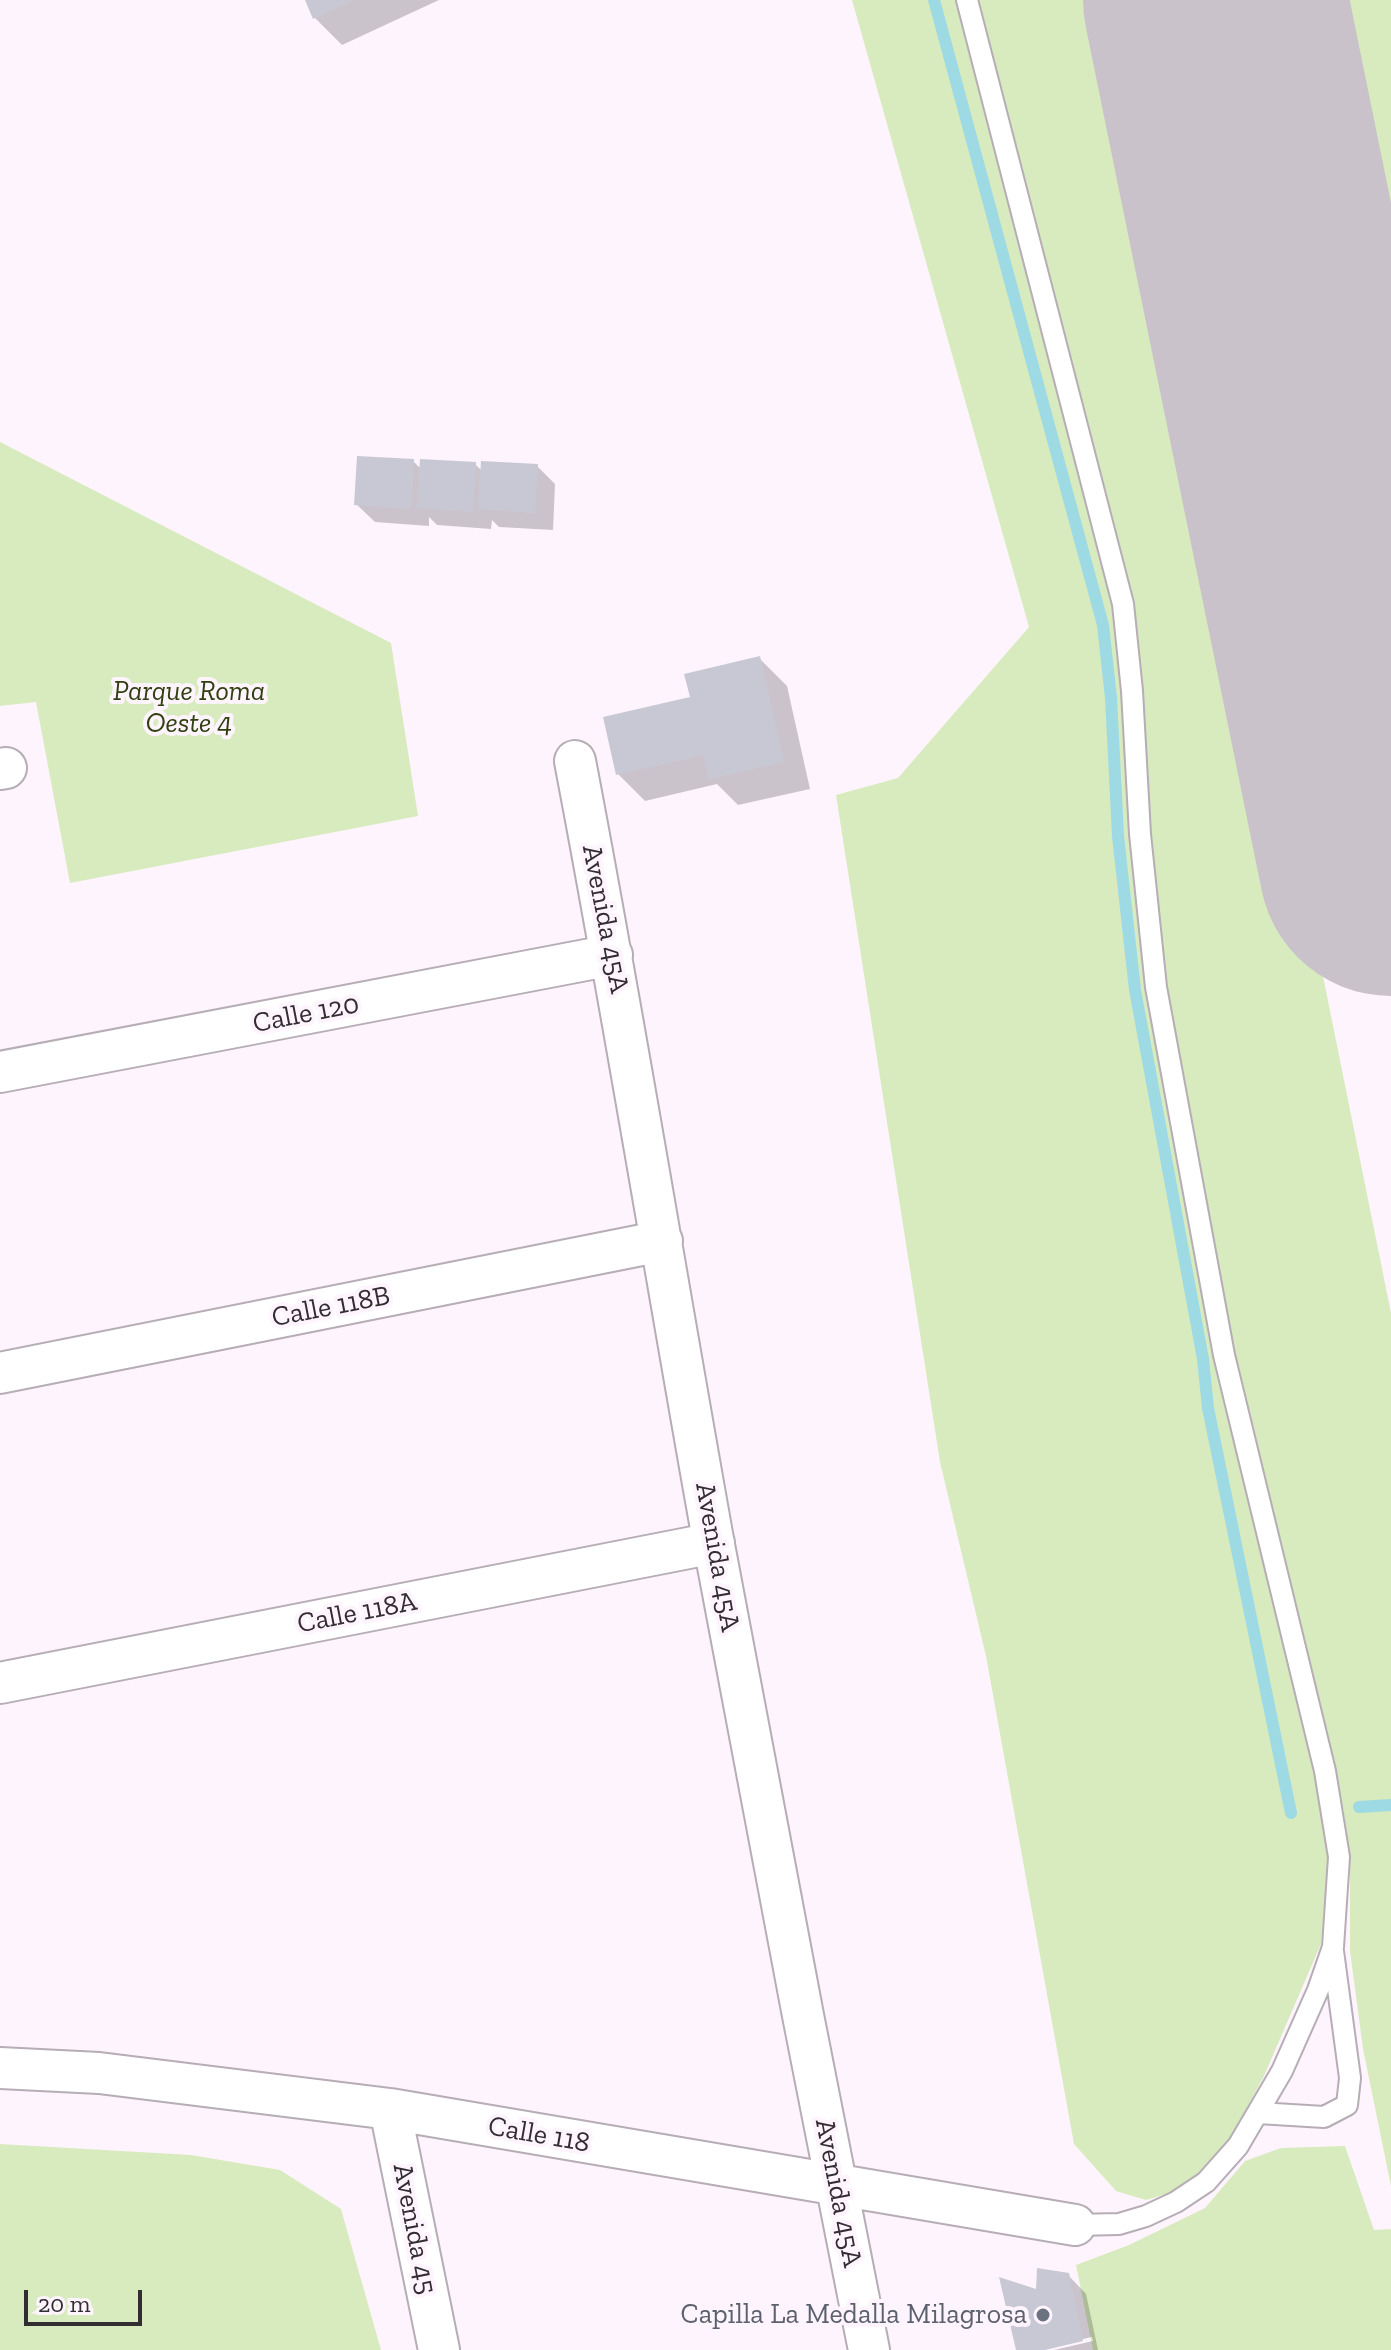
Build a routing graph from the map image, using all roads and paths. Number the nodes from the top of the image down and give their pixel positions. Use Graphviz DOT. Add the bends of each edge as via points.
graph roads {
  1 [pos="967,0"];
  2 [pos="575,761"];
  3 [pos="612,955"];
  4 [pos="0,1072"];
  5 [pos="662,1241"];
  6 [pos="0,1373"];
  7 [pos="714,1543"];
  8 [pos="0,1683"];
  9 [pos="1333,1947"];
  10 [pos="0,2068"];
  11 [pos="390,2109"];
  12 [pos="1258,2113"];
  13 [pos="836,2186"];
  14 [pos="1075,2225"];
  15 [pos="439,2350"];
  16 [pos="869,2350"];
  1 -- 9 [label="lane" via="1123,604 1156,987 1224,1355 1325,1771 1339,1857"];
  2 -- 3 [label="street, Avenida 45A"];
  3 -- 4 [label="street, Calle 120"];
  3 -- 5 [label="street, Avenida 45A"];
  5 -- 6 [label="street, Calle 118B"];
  5 -- 7 [label="street, Avenida 45A"];
  7 -- 8 [label="street, Calle 118A"];
  7 -- 13 [label="street, Avenida 45A"];
  9 -- 12 [label="lane" via="1282,2071"];
  9 -- 12 [label="lane" via="1350,2078 1347,2105 1324,2117"];
  10 -- 11 [label="street, Calle 118" via="99,2073"];
  11 -- 13 [label="street, Calle 118"];
  11 -- 15 [label="street, Avenida 45"];
  12 -- 14 [label="lane" via="1206,2182 1176,2202 1119,2224"];
  13 -- 14 [label="street, Calle 118"];
  13 -- 16 [label="street, Avenida 45A"];
}
